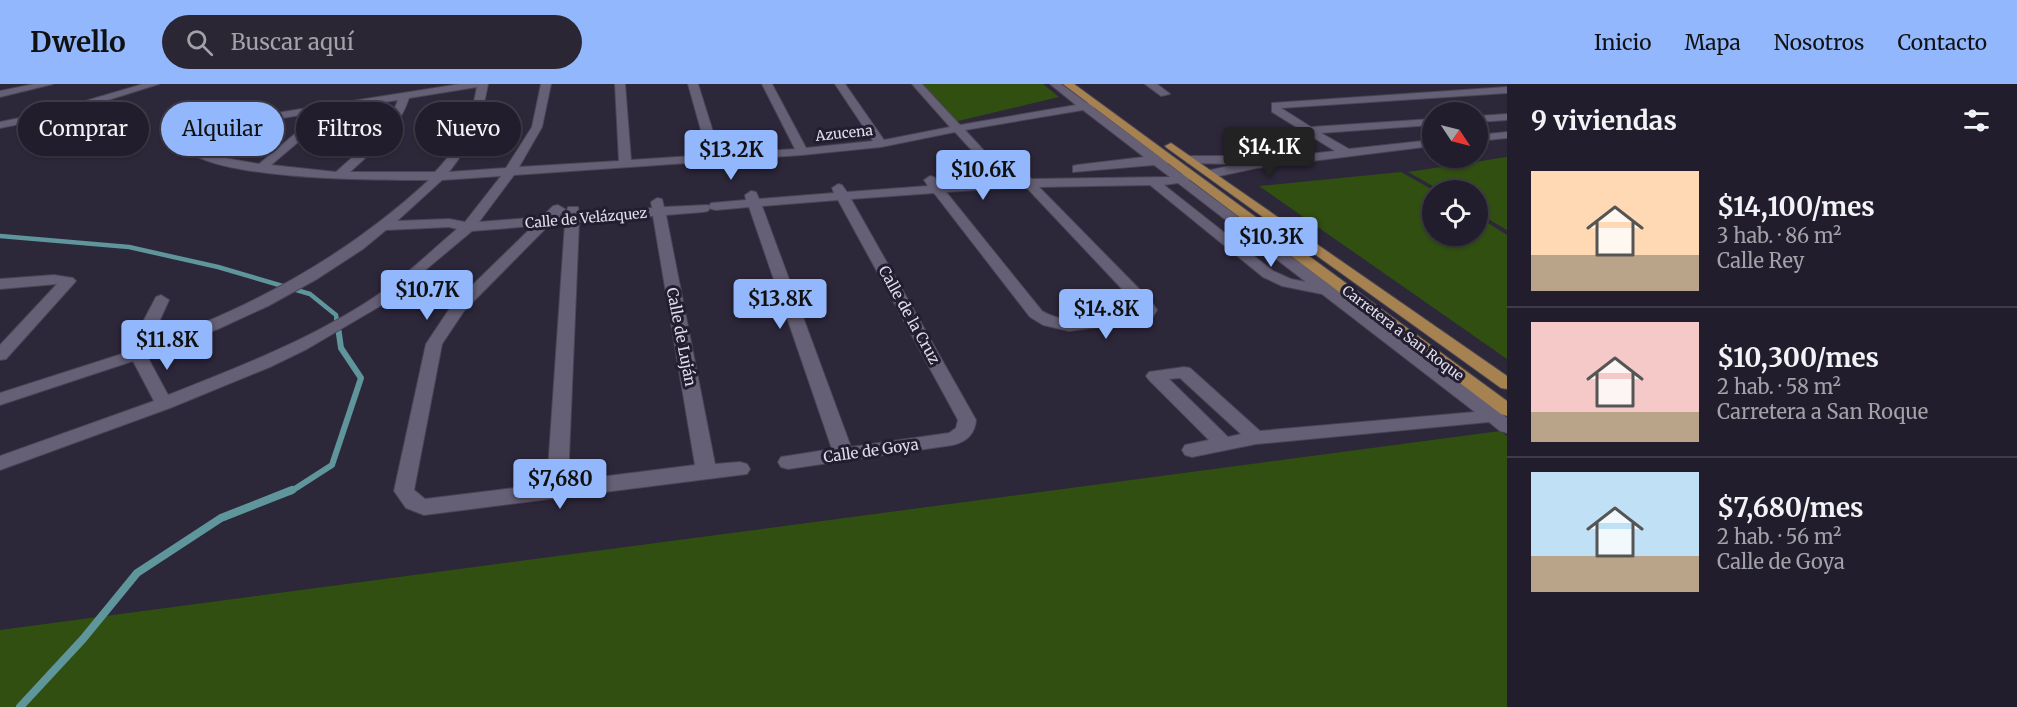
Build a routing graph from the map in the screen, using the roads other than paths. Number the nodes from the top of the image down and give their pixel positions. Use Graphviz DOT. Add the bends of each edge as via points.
graph roads {
  1 [pos="48,84"];
  2 [pos="154,84"];
  3 [pos="481,84"];
  4 [pos="546,84"];
  5 [pos="620,84"];
  6 [pos="693,84"];
  7 [pos="767,84"];
  8 [pos="840,84"];
  9 [pos="917,84"];
  10 [pos="1054,84"];
  11 [pos="1068,84"];
  12 [pos="1086,84"];
  13 [pos="1150,84"];
  14 [pos="1507,90"];
  15 [pos="0,94"];
  16 [pos="1165,94"];
  17 [pos="405,96"];
  18 [pos="369,102"];
  19 [pos="1089,103"];
  20 [pos="296,114"];
  21 [pos="1507,117"];
  22 [pos="1488,118"];
  23 [pos="1422,123"];
  24 [pos="1140,124"];
  25 [pos="0,125"];
  26 [pos="952,127"];
  27 [pos="1308,130"];
  28 [pos="1507,135"];
  29 [pos="1488,137"];
  30 [pos="296,139"];
  31 [pos="881,144"];
  32 [pos="1422,144"];
  33 [pos="1348,151"];
  34 [pos="802,152"];
  35 [pos="982,155"];
  36 [pos="715,158"];
  37 [pos="1158,161"];
  38 [pos="1253,161"];
  39 [pos="625,164"];
  40 [pos="261,168"];
  41 [pos="1090,168"];
  42 [pos="1184,169"];
  43 [pos="510,172"];
  44 [pos="1210,174"];
  45 [pos="339,176"];
  46 [pos="441,176"];
  47 [pos="1025,178"];
  48 [pos="1102,180"];
  49 [pos="1152,181"];
  50 [pos="932,184"];
  51 [pos="840,192"];
  52 [pos="1242,197"];
  53 [pos="752,199"];
  54 [pos="657,207"];
  55 [pos="562,214"];
  56 [pos="477,215"];
  57 [pos="449,224"];
  58 [pos="384,226"];
  59 [pos="468,227"];
  60 [pos="1268,245"];
  61 [pos="1236,249"];
  62 [pos="0,284"];
  63 [pos="1327,291"];
  64 [pos="161,300"];
  65 [pos="0,355"];
  66 [pos="138,355"];
  67 [pos="1507,384"];
  68 [pos="0,399"];
  69 [pos="164,404"];
  70 [pos="1502,418"];
  71 [pos="1256,438"];
  72 [pos="953,439"];
  73 [pos="1224,444"];
  74 [pos="1192,450"];
  75 [pos="844,455"];
  76 [pos="788,462"];
  77 [pos="0,463"];
  78 [pos="740,469"];
  79 [pos="706,471"];
  80 [pos="557,491"];
  1 -- 15 [label="street"];
  2 -- 25 [label="street"];
  3 -- 17 [label="street"];
  3 -- 46 [label="street" via="473,125"];
  4 -- 43 [label="street" via="537,127"];
  5 -- 39 [label="street"];
  6 -- 36 [label="street"];
  7 -- 34 [label="street"];
  8 -- 31 [label="street"];
  9 -- 26 [label="street"];
  10 -- 19 [label="street"];
  11 -- 19 [label="main road, Carretera a San Roque"];
  12 -- 19 [label="main road" via="1094,95"];
  12 -- 24 [label="main road, Carretera a San Roque"];
  13 -- 16 [label="street"];
  14 -- 27 [label="street" via="1276,105 1276,110"];
  17 -- 18 [label="street"];
  17 -- 45 [label="street" via="397,118 383,135"];
  19 -- 24 [label="main road"];
  19 -- 26 [label="street, Azucena"];
  19 -- 37 [label="street"];
  19 -- 42 [label="main road, Carretera a San Roque"];
  20 -- 40 [label="street, Azucena" via="194,129 184,134 186,144 211,159"];
  21 -- 22 [label="street"];
  23 -- 27 [label="street"];
  24 -- 42 [label="main road, Carretera a San Roque" via="1165,142"];
  26 -- 31 [label="street, Azucena"];
  26 -- 35 [label="street"];
  27 -- 33 [label="street"];
  28 -- 29 [label="street"];
  30 -- 40 [label="street"];
  31 -- 34 [label="street, Azucena"];
  32 -- 33 [label="street"];
  33 -- 38 [label="street"];
  34 -- 36 [label="street, Azucena"];
  36 -- 39 [label="street, Azucena"];
  37 -- 41 [label="street, Calle de Velázquez"];
  37 -- 42 [label="street"];
  38 -- 42 [label="street, Calle de Velázquez"];
  38 -- 44 [label="street"];
  39 -- 43 [label="street, Azucena"];
  40 -- 45 [label="street, Azucena"];
  41 -- 47 [label="street, Calle de Velázquez"];
  41 -- 48 [label="street"];
  42 -- 44 [label="main road, Carretera a San Roque"];
  42 -- 49 [label="street, Calle de Velázquez"];
  42 -- 52 [label="main road"];
  42 -- 60 [label="street"];
  42 -- 70 [label="main road, Carretera a San Roque"];
  43 -- 46 [label="street, Azucena"];
  43 -- 56 [label="street"];
  44 -- 52 [label="main road, Carretera a San Roque"];
  45 -- 46 [label="street, Azucena"];
  46 -- 58 [label="street"];
  47 -- 48 [label="street, Calle de Velázquez"];
  47 -- 50 [label="street, Calle de Velázquez"];
  47 -- 50 [label="street" via="1149,310 1146,317 1069,326 1049,322 1036,314"];
  48 -- 49 [label="street, Calle de Velázquez"];
  49 -- 61 [label="street"];
  50 -- 51 [label="street, Calle de Velázquez"];
  51 -- 53 [label="street, Calle de Velázquez"];
  51 -- 72 [label="street, Calle de la Cruz" via="967,420 967,428"];
  52 -- 67 [label="main road, Carretera a San Roque"];
  53 -- 54 [label="street, Calle de Velázquez"];
  53 -- 75 [label="street"];
  54 -- 55 [label="street, Calle de Velázquez"];
  54 -- 79 [label="street, Calle de Luján"];
  55 -- 56 [label="street, Calle de Velázquez"];
  55 -- 59 [label="street, Calle de Velázquez"];
  55 -- 80 [label="street"];
  55 -- 80 [label="street" via="458,308 444,326 434,344 404,491 413,503 424,507"];
  56 -- 57 [label="street, Calle de Velázquez"];
  56 -- 59 [label="street"];
  57 -- 58 [label="street"];
  57 -- 59 [label="street, Calle de Velázquez"];
  58 -- 66 [label="street" via="318,274 255,308"];
  59 -- 69 [label="street" via="382,299 302,345"];
  60 -- 61 [label="street"];
  60 -- 63 [label="street"];
  61 -- 63 [label="street" via="1277,279"];
  62 -- 65 [label="street" via="54,279 66,279 67,284"];
  63 -- 70 [label="street"];
  64 -- 66 [label="street"];
  66 -- 68 [label="street"];
  66 -- 69 [label="street"];
  69 -- 77 [label="street"];
  70 -- 71 [label="street"];
  71 -- 73 [label="street"];
  71 -- 73 [label="street" via="1184,372 1155,376"];
  72 -- 75 [label="street, Calle de Goya"];
  73 -- 74 [label="street"];
  75 -- 76 [label="street, Calle de Goya"];
  78 -- 79 [label="street"];
  79 -- 80 [label="street"];
}
